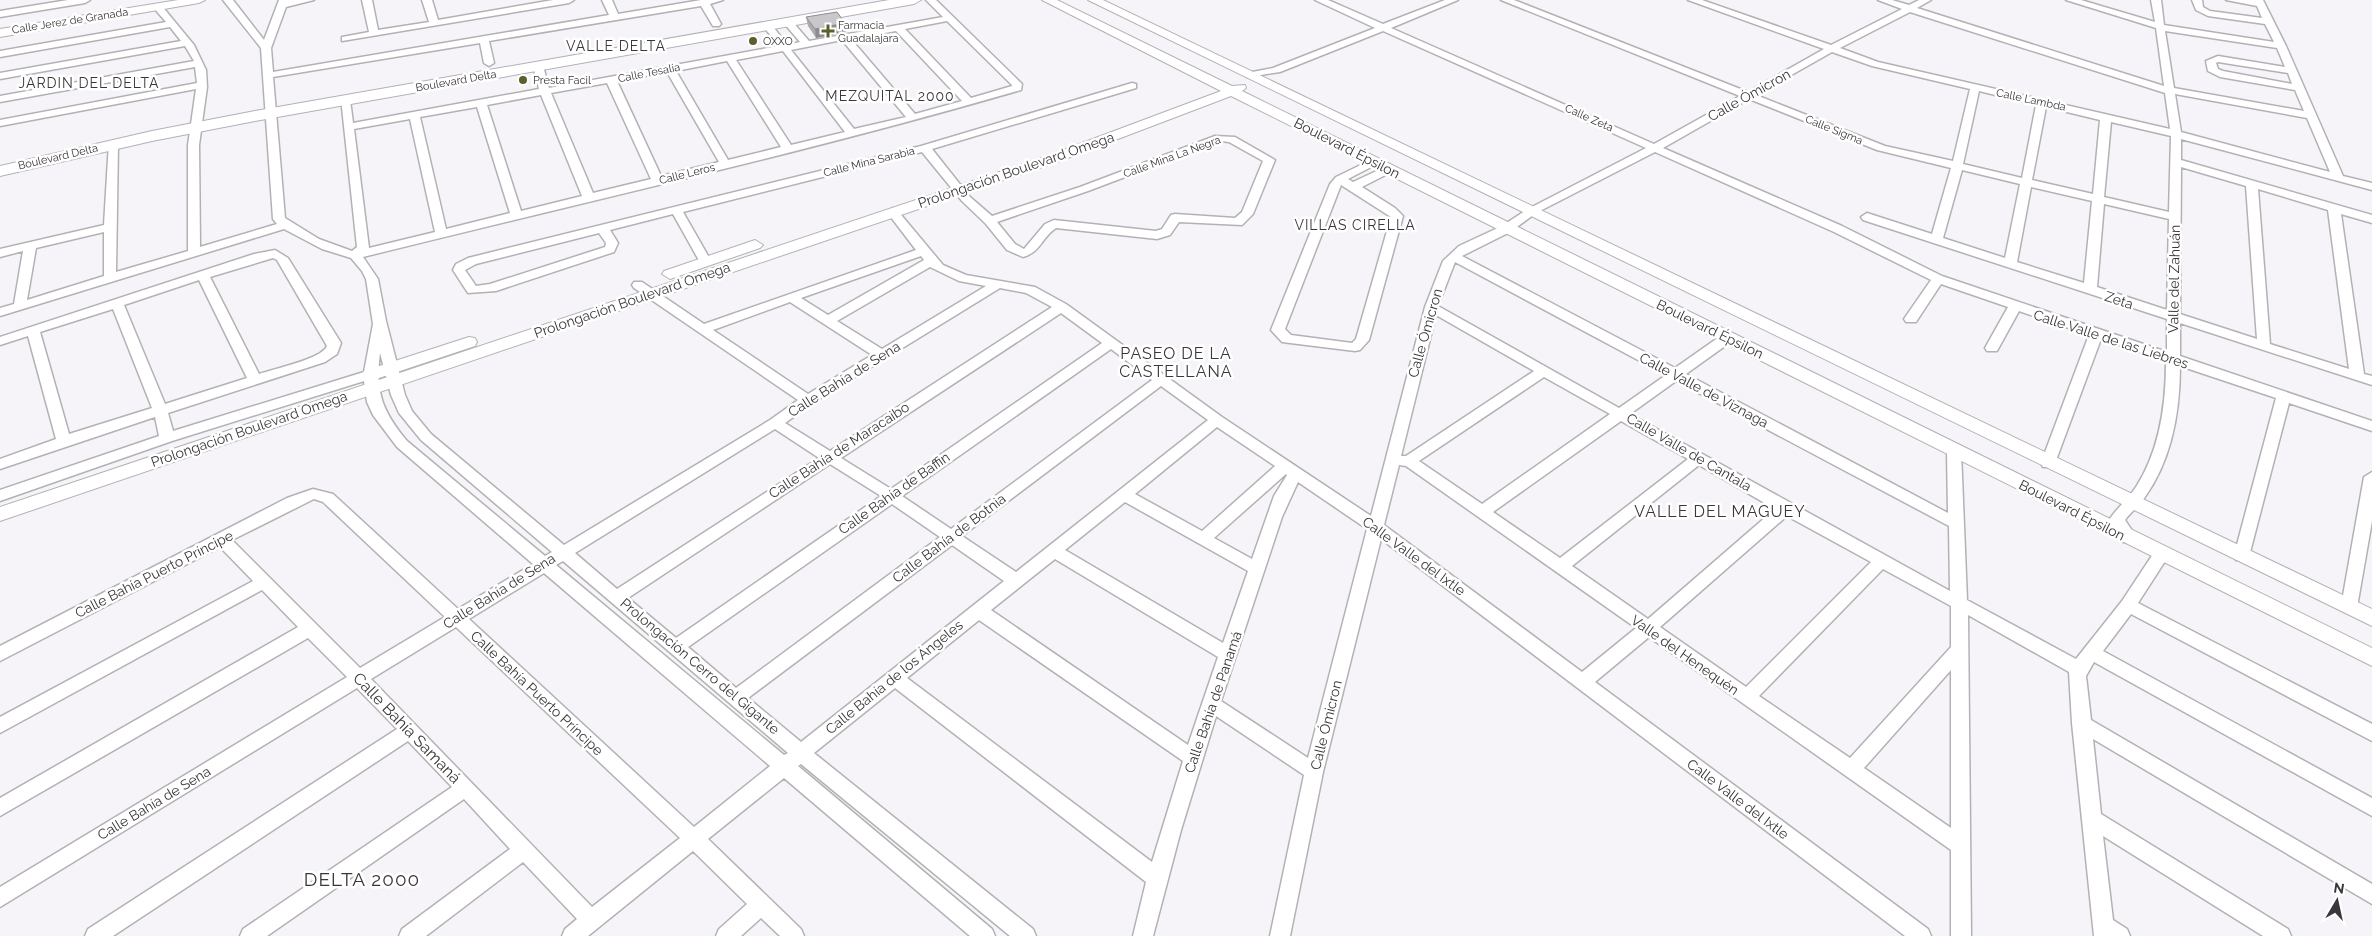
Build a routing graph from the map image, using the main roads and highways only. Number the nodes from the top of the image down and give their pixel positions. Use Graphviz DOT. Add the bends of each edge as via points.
graph roads {
  1 [pos="858,0"];
  2 [pos="914,0"];
  3 [pos="840,3"];
  4 [pos="768,26"];
  5 [pos="271,107"];
  6 [pos="196,121"];
  7 [pos="0,157"];
  8 [pos="0,170"];
  1 -- 3 [label="main road, Boulevard Delta"];
  2 -- 4 [label="main road, Boulevard Delta"];
  3 -- 4 [label="main road" via="773,19"];
  3 -- 5 [label="main road, Boulevard Delta" via="489,63"];
  4 -- 5 [label="main road, Boulevard Delta" via="345,100"];
  5 -- 6 [label="main road, Boulevard Delta"];
  6 -- 7 [label="main road, Boulevard Delta"];
  6 -- 8 [label="main road, Boulevard Delta"];
}
